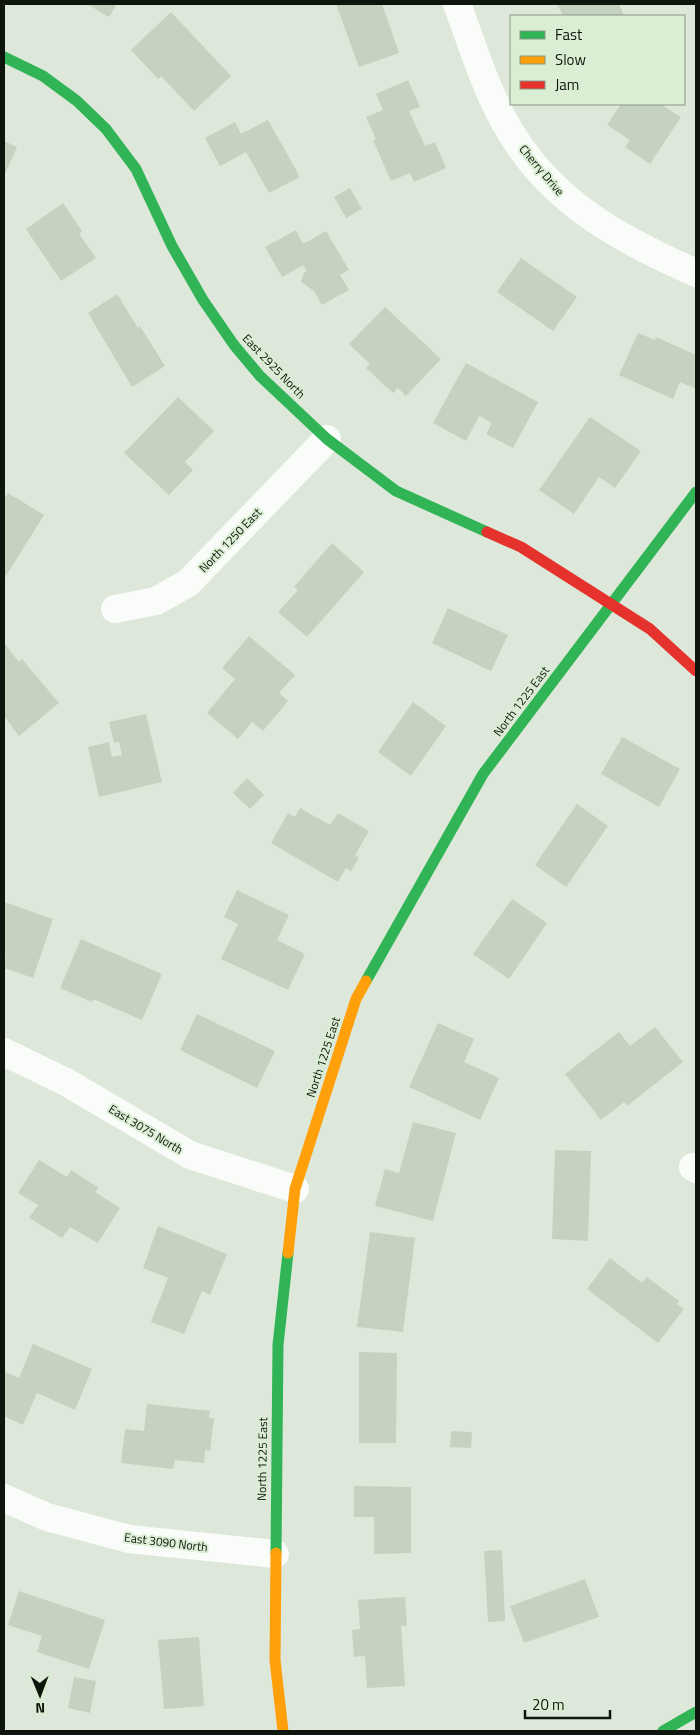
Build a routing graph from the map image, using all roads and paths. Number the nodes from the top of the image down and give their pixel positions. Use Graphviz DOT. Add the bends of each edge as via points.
graph roads {
  1 [pos="457,4"];
  2 [pos="4,57"];
  3 [pos="696,273"];
  4 [pos="327,439"];
  5 [pos="696,492"];
  6 [pos="612,605"];
  7 [pos="115,609"];
  8 [pos="696,671"];
  9 [pos="4,1052"];
  10 [pos="295,1189"];
  11 [pos="4,1498"];
  12 [pos="275,1554"];
  13 [pos="696,1712"];
  14 [pos="283,1731"];
  15 [pos="663,1731"];
  1 -- 3 [label="street, Cherry Drive" via="486,81 511,133 560,194 597,223"];
  2 -- 4 [label="street, East 2925 North" via="43,76 106,128 136,169 172,246 234,346 260,376"];
  4 -- 6 [label="street, East 2925 North" via="396,491 521,546"];
  4 -- 7 [label="street, North 1250 East" via="188,583 156,601"];
  5 -- 6 [label="street, North 1225 East"];
  6 -- 8 [label="street, East 2925 North" via="650,629"];
  6 -- 10 [label="street, North 1225 East" via="483,774 356,999"];
  9 -- 10 [label="street, East 3075 North" via="66,1082 190,1155"];
  10 -- 12 [label="street, North 1225 East" via="278,1345"];
  11 -- 12 [label="street, East 3090 North" via="47,1517 129,1539"];
  12 -- 14 [label="street, North 1225 East" via="275,1660"];
  13 -- 15 [label="street"];
}
